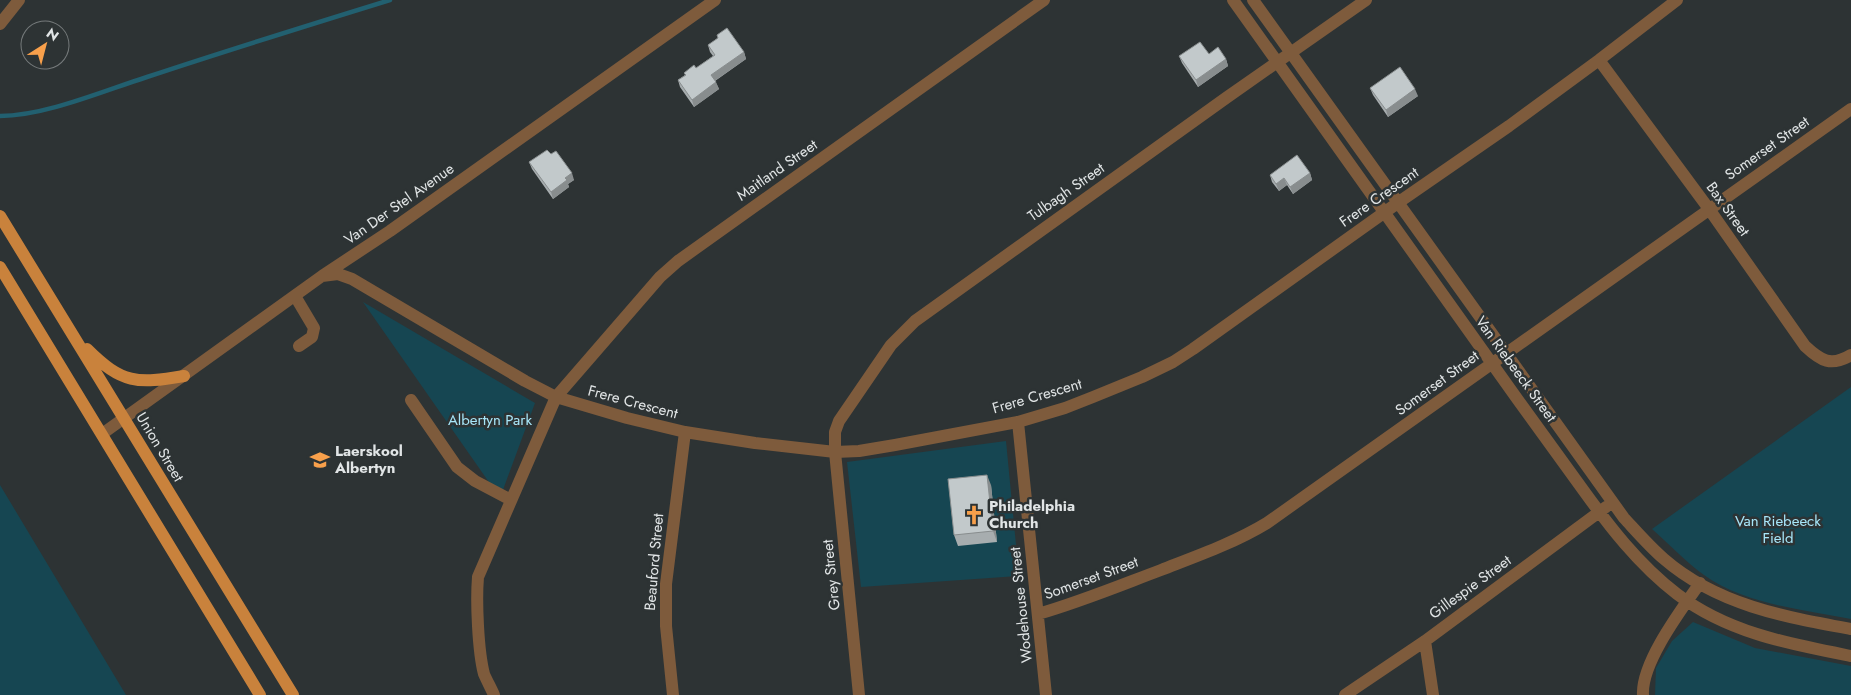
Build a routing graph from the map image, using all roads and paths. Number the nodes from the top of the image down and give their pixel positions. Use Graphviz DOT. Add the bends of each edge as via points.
graph roads {
  1 [pos="20,0"];
  2 [pos="715,0"];
  3 [pos="1044,0"];
  4 [pos="1233,0"];
  5 [pos="1253,0"];
  6 [pos="1366,0"];
  7 [pos="1678,0"];
  8 [pos="0,24"];
  9 [pos="1290,54"];
  10 [pos="1599,60"];
  11 [pos="1278,62"];
  12 [pos="1851,109"];
  13 [pos="1399,202"];
  14 [pos="1709,209"];
  15 [pos="1385,213"];
  16 [pos="0,216"];
  17 [pos="0,267"];
  18 [pos="322,276"];
  19 [pos="295,296"];
  20 [pos="72,333"];
  21 [pos="300,346"];
  22 [pos="1507,353"];
  23 [pos="1846,358"];
  24 [pos="1492,364"];
  25 [pos="184,376"];
  26 [pos="556,397"];
  27 [pos="411,400"];
  28 [pos="124,420"];
  29 [pos="1018,422"];
  30 [pos="685,432"];
  31 [pos="102,434"];
  32 [pos="835,452"];
  33 [pos="511,500"];
  34 [pos="1612,503"];
  35 [pos="1600,513"];
  36 [pos="1700,584"];
  37 [pos="1687,601"];
  38 [pos="1038,614"];
  39 [pos="1851,629"];
  40 [pos="1425,641"];
  41 [pos="1851,656"];
  42 [pos="260,695"];
  43 [pos="293,695"];
  44 [pos="494,695"];
  45 [pos="673,695"];
  46 [pos="859,695"];
  47 [pos="1046,695"];
  48 [pos="1345,695"];
  49 [pos="1433,695"];
  50 [pos="1643,695"];
  1 -- 8 [label="street"];
  2 -- 18 [label="street, Van Der Stel Avenue"];
  3 -- 26 [label="street, Maitland Street" via="678,261 660,277"];
  4 -- 11 [label="street, Van Riebeeck Street"];
  5 -- 9 [label="street, Van Riebeeck Street"];
  6 -- 9 [label="street, Tulbagh Street"];
  7 -- 10 [label="street, Frere Crescent"];
  9 -- 11 [label="street, Tulbagh Street"];
  9 -- 13 [label="street, Van Riebeeck Street"];
  10 -- 13 [label="street, Frere Crescent"];
  10 -- 14 [label="street, Bax Street"];
  11 -- 15 [label="street, Van Riebeeck Street"];
  11 -- 32 [label="street, Tulbagh Street" via="905,329 891,344 839,421 835,432"];
  12 -- 14 [label="street, Somerset Street"];
  13 -- 15 [label="street, Frere Crescent"];
  13 -- 22 [label="street, Van Riebeeck Street"];
  14 -- 22 [label="street, Somerset Street"];
  14 -- 23 [label="street, Bax Street" via="1805,346 1828,361"];
  15 -- 24 [label="street, Van Riebeeck Street"];
  15 -- 29 [label="street, Frere Crescent" via="1173,362 1065,408"];
  16 -- 20 [label="main road, Union Street"];
  17 -- 31 [label="main road"];
  18 -- 19 [label="street, Van Der Stel Avenue"];
  18 -- 26 [label="street, Frere Crescent" via="338,274 352,279"];
  19 -- 21 [label="street" via="314,328 312,337"];
  19 -- 25 [label="street, Van Der Stel Avenue"];
  20 -- 25 [label="main road" via="105,366 127,378 149,382"];
  20 -- 28 [label="main road, Union Street"];
  22 -- 24 [label="street, Somerset Street"];
  22 -- 34 [label="street, Van Riebeeck Street"];
  24 -- 35 [label="street, Van Riebeeck Street"];
  24 -- 38 [label="street, Somerset Street" via="1253,531 1152,573"];
  25 -- 28 [label="street, Van Der Stel Avenue"];
  26 -- 30 [label="street, Frere Crescent"];
  26 -- 33 [label="street, Maitland Street"];
  27 -- 33 [label="street" via="457,467 475,481"];
  28 -- 31 [label="street, Van Der Stel Avenue"];
  28 -- 43 [label="main road, Union Street"];
  29 -- 32 [label="street, Frere Crescent" via="859,451"];
  29 -- 38 [label="street, Wodehouse Street"];
  30 -- 32 [label="street, Frere Crescent"];
  30 -- 45 [label="street, Beauford Street" via="666,584 666,626"];
  31 -- 42 [label="main road"];
  32 -- 46 [label="street, Grey Street"];
  33 -- 44 [label="street, Maitland Street" via="477,579 482,663"];
  34 -- 35 [label="street, Gillespie Street"];
  34 -- 36 [label="street, Van Riebeeck Street" via="1666,560"];
  35 -- 37 [label="street, Van Riebeeck Street" via="1644,566"];
  35 -- 40 [label="street, Gillespie Street"];
  36 -- 37 [label="street"];
  36 -- 39 [label="street, Van Riebeeck Street" via="1754,608"];
  37 -- 41 [label="street, Van Riebeeck Street" via="1751,633"];
  37 -- 50 [label="street" via="1648,668"];
  38 -- 47 [label="street, Wodehouse Street"];
  40 -- 48 [label="street, Gillespie Street"];
  40 -- 49 [label="street"];
}
